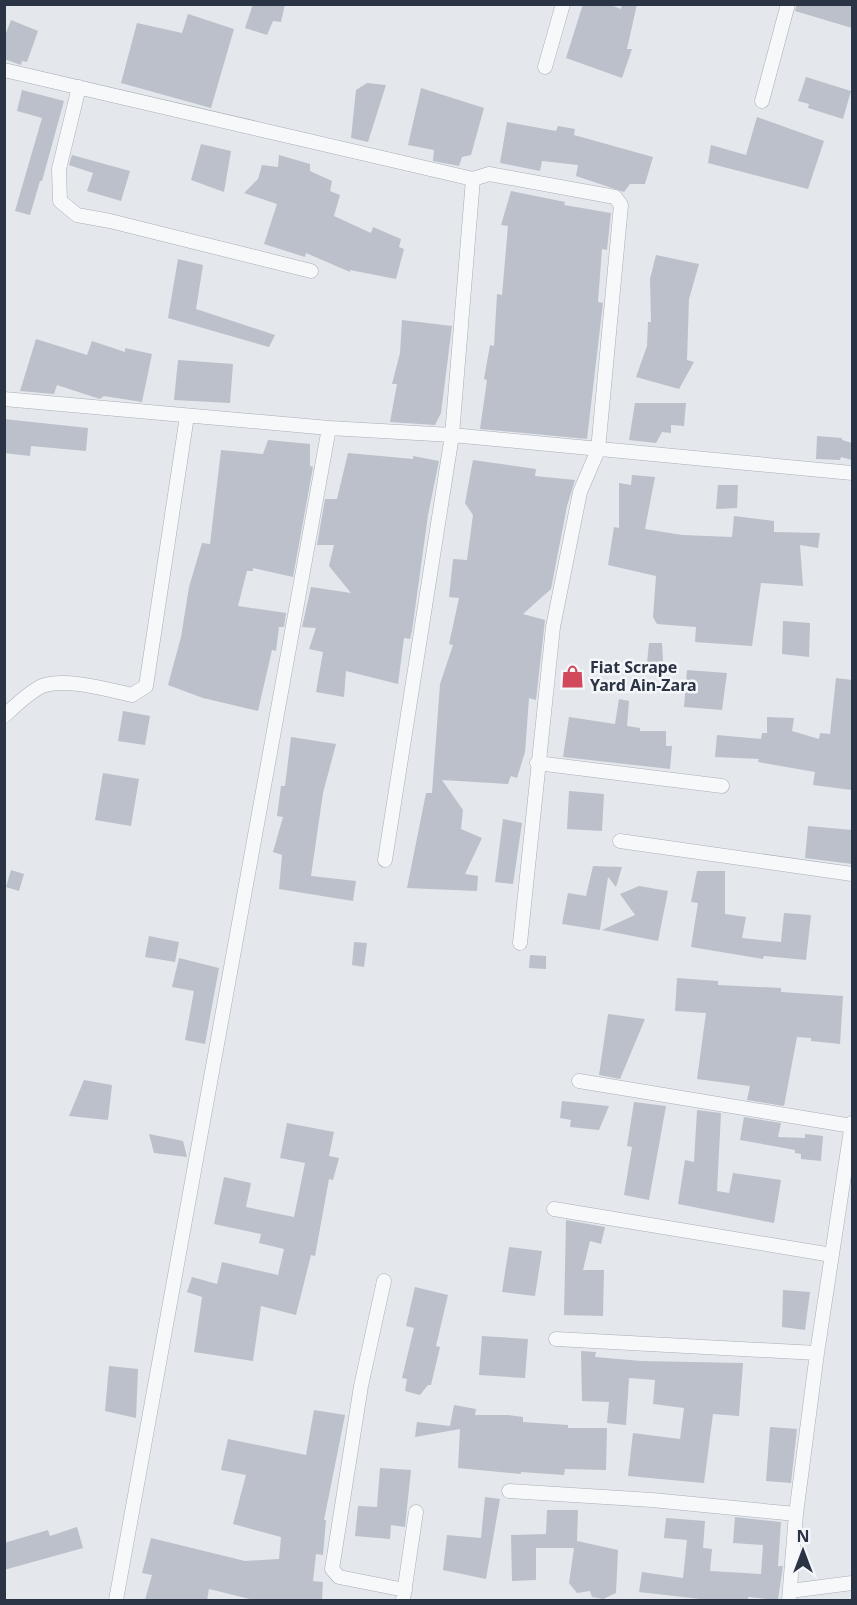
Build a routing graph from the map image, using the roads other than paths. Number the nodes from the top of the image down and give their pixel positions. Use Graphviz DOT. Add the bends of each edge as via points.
graph roads {
  1 [pos="563,4"];
  2 [pos="788,4"];
  3 [pos="545,67"];
  4 [pos="4,70"];
  5 [pos="79,87"];
  6 [pos="762,101"];
  7 [pos="473,179"];
  8 [pos="311,271"];
  9 [pos="4,399"];
  10 [pos="187,416"];
  11 [pos="328,428"];
  12 [pos="452,435"];
  13 [pos="598,450"];
  14 [pos="852,473"];
  15 [pos="4,716"];
  16 [pos="537,763"];
  17 [pos="722,786"];
  18 [pos="620,841"];
  19 [pos="385,860"];
  20 [pos="852,874"];
  21 [pos="520,944"];
  22 [pos="579,1081"];
  23 [pos="852,1125"];
  24 [pos="847,1192"];
  25 [pos="554,1209"];
  26 [pos="832,1255"];
  27 [pos="384,1281"];
  28 [pos="556,1339"];
  29 [pos="818,1353"];
  30 [pos="508,1491"];
  31 [pos="416,1512"];
  32 [pos="796,1514"];
  33 [pos="852,1583"];
  34 [pos="404,1595"];
  35 [pos="789,1596"];
  36 [pos="116,1600"];
  1 -- 3 [label="street"];
  2 -- 6 [label="street"];
  4 -- 5 [label="street"];
  5 -- 7 [label="street"];
  5 -- 8 [label="street" via="59,169 60,201 77,215"];
  7 -- 12 [label="street"];
  7 -- 13 [label="street" via="489,174 585,189 615,197 621,205"];
  9 -- 10 [label="street"];
  10 -- 11 [label="street"];
  10 -- 15 [label="street" via="146,686 132,694 66,683 45,685"];
  11 -- 12 [label="street"];
  11 -- 36 [label="street"];
  12 -- 13 [label="street"];
  12 -- 19 [label="street"];
  13 -- 14 [label="street"];
  13 -- 16 [label="street" via="580,492 552,627"];
  16 -- 17 [label="street"];
  16 -- 21 [label="street"];
  18 -- 20 [label="street"];
  22 -- 23 [label="street"];
  23 -- 24 [label="street"];
  24 -- 26 [label="street"];
  25 -- 26 [label="street"];
  26 -- 29 [label="street"];
  27 -- 34 [label="street" via="361,1386 332,1569 339,1577"];
  28 -- 29 [label="street"];
  29 -- 32 [label="street"];
  30 -- 32 [label="street"];
  31 -- 34 [label="street"];
  32 -- 35 [label="street"];
  33 -- 35 [label="street"];
}
